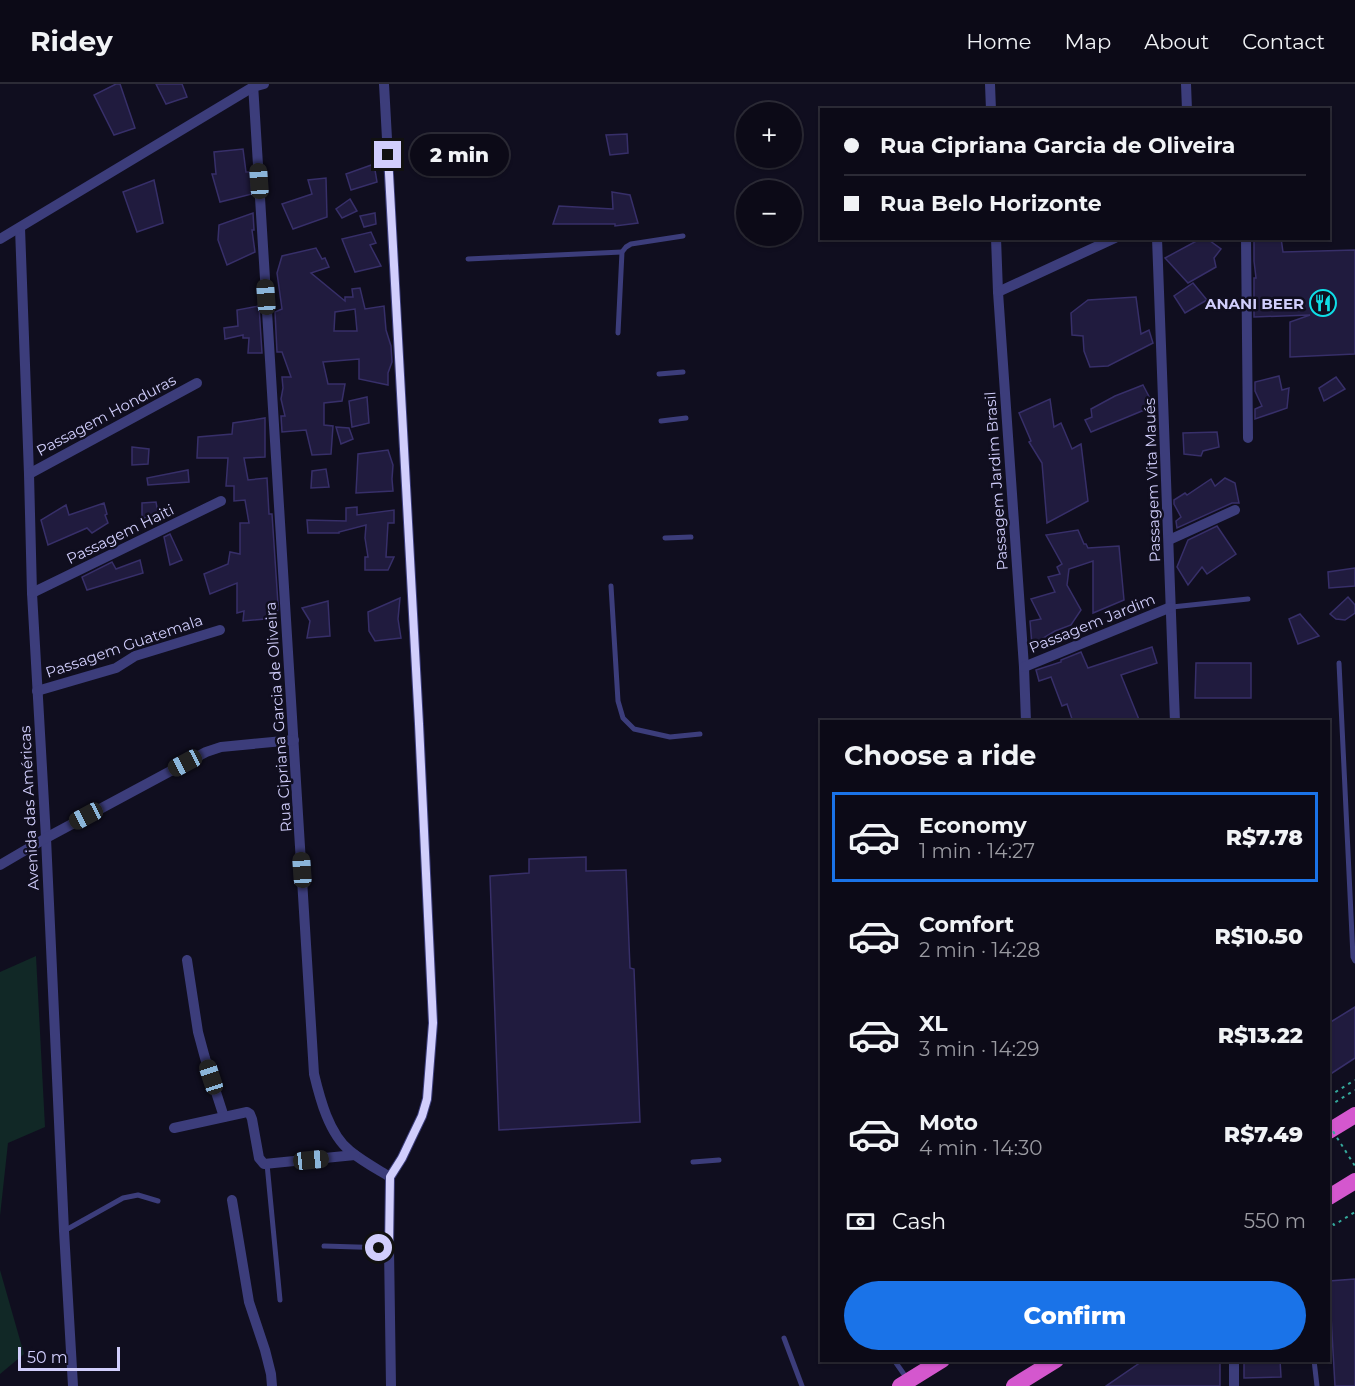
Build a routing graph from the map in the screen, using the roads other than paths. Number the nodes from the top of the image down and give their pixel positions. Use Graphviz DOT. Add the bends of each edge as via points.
graph roads {
  1 [pos="384,84"];
  2 [pos="990,84"];
  3 [pos="1186,84"];
  4 [pos="256,85"];
  5 [pos="991,108"];
  6 [pos="1187,108"];
  7 [pos="20,228"];
  8 [pos="683,236"];
  9 [pos="0,239"];
  10 [pos="996,240"];
  11 [pos="1111,240"];
  12 [pos="1158,240"];
  13 [pos="1246,240"];
  14 [pos="622,252"];
  15 [pos="468,259"];
  16 [pos="998,292"];
  17 [pos="618,333"];
  18 [pos="683,372"];
  19 [pos="659,374"];
  20 [pos="197,383"];
  21 [pos="686,418"];
  22 [pos="661,422"];
  23 [pos="1248,438"];
  24 [pos="29,474"];
  25 [pos="221,501"];
  26 [pos="1235,510"];
  27 [pos="665,537"];
  28 [pos="691,537"];
  29 [pos="1169,540"];
  30 [pos="610,586"];
  31 [pos="32,593"];
  32 [pos="1248,599"];
  33 [pos="1171,607"];
  34 [pos="220,630"];
  35 [pos="1339,663"];
  36 [pos="1024,667"];
  37 [pos="37,692"];
  38 [pos="1026,720"];
  39 [pos="1175,720"];
  40 [pos="700,734"];
  41 [pos="294,740"];
  42 [pos="46,838"];
  43 [pos="0,865"];
  44 [pos="187,960"];
  45 [pos="1355,961"];
  46 [pos="1355,1115"];
  47 [pos="224,1117"];
  48 [pos="174,1128"];
  49 [pos="1330,1130"];
  50 [pos="355,1155"];
  51 [pos="719,1160"];
  52 [pos="693,1162"];
  53 [pos="267,1164"];
  54 [pos="390,1177"];
  55 [pos="1355,1181"];
  56 [pos="1330,1196"];
  57 [pos="232,1200"];
  58 [pos="158,1201"];
  59 [pos="64,1231"];
  60 [pos="324,1246"];
  61 [pos="389,1248"];
  62 [pos="280,1300"];
  63 [pos="784,1338"];
  64 [pos="895,1362"];
  65 [pos="939,1362"];
  66 [pos="1053,1362"];
  67 [pos="1234,1362"];
  68 [pos="1314,1362"];
  69 [pos="904,1383"];
  70 [pos="73,1386"];
  71 [pos="272,1386"];
  72 [pos="391,1386"];
  73 [pos="802,1386"];
  74 [pos="1014,1386"];
  75 [pos="1234,1386"];
  76 [pos="1317,1386"];
  1 -- 54 [label="street" via="433,1023 427,1099"];
  2 -- 5 [label="street"];
  3 -- 6 [label="street"];
  4 -- 7 [label="street"];
  4 -- 41 [label="street, Rua Cipriana Garcia de Oliveira"];
  7 -- 9 [label="street"];
  7 -- 24 [label="street, Avenida das Américas"];
  8 -- 14 [label="lane" via="631,244"];
  10 -- 16 [label="street, Passagem Jardim Brasil"];
  11 -- 16 [label="street"];
  12 -- 29 [label="street, Passagem Vita Maués"];
  13 -- 23 [label="street"];
  14 -- 15 [label="lane"];
  14 -- 17 [label="lane"];
  16 -- 36 [label="street, Passagem Jardim Brasil"];
  18 -- 19 [label="lane"];
  20 -- 24 [label="street, Passagem Honduras"];
  21 -- 22 [label="lane"];
  24 -- 31 [label="street, Avenida das Américas"];
  25 -- 31 [label="street, Passagem Haiti"];
  26 -- 29 [label="street"];
  27 -- 28 [label="lane"];
  29 -- 33 [label="street, Passagem Vita Maués"];
  30 -- 40 [label="lane" via="618,701 623,718 634,729 670,737"];
  31 -- 37 [label="street, Avenida das Américas"];
  32 -- 33 [label="lane"];
  33 -- 36 [label="street, Passagem Jardim"];
  33 -- 39 [label="street, Passagem Vita Maués"];
  34 -- 37 [label="street, Passagem Guatemala"];
  35 -- 45 [label="lane"];
  36 -- 38 [label="street, Passagem Jardim Brasil"];
  37 -- 42 [label="street, Avenida das Américas"];
  41 -- 42 [label="street" via="206,752"];
  41 -- 50 [label="street, Rua Cipriana Garcia de Oliveira" via="314,1074 327,1118"];
  42 -- 43 [label="street"];
  42 -- 59 [label="street, Avenida das Américas"];
  44 -- 47 [label="street" via="198,1032"];
  46 -- 49 [label="highway"];
  47 -- 48 [label="street"];
  47 -- 53 [label="street" via="250,1114 259,1158"];
  50 -- 53 [label="street"];
  50 -- 54 [label="street, Rua Cipriana Garcia de Oliveira"];
  51 -- 52 [label="lane"];
  53 -- 62 [label="lane"];
  54 -- 61 [label="street"];
  55 -- 56 [label="highway"];
  57 -- 71 [label="street" via="249,1302"];
  58 -- 59 [label="lane" via="138,1195 123,1198"];
  59 -- 70 [label="street, Avenida das Américas"];
  60 -- 61 [label="lane"];
  61 -- 72 [label="street"];
  63 -- 73 [label="lane"];
  64 -- 69 [label="lane"];
  65 -- 69 [label="highway"];
  66 -- 74 [label="highway"];
  67 -- 75 [label="street"];
  68 -- 76 [label="lane"];
}
